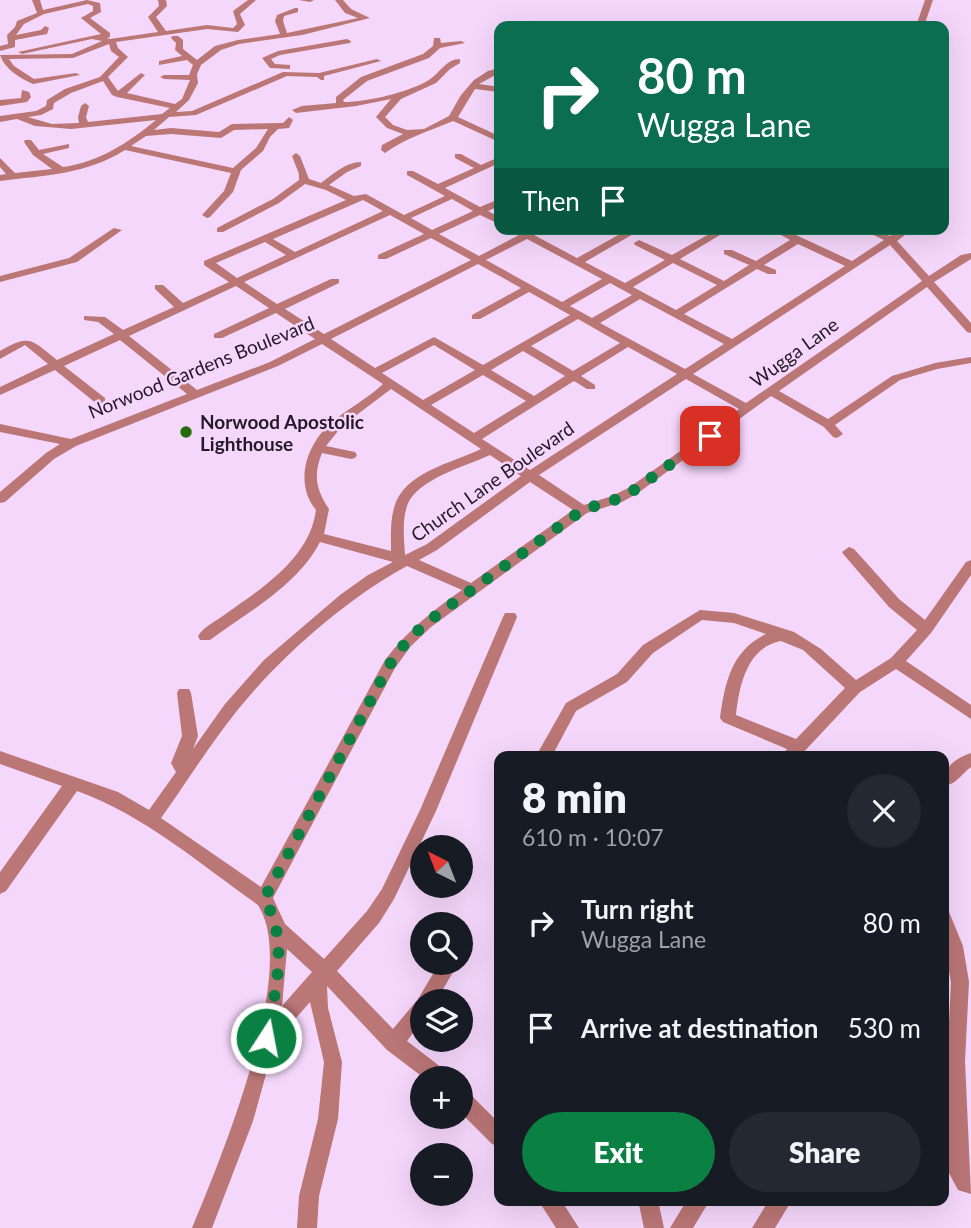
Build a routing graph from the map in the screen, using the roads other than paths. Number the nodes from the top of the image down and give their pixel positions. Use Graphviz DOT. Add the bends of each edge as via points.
graph roads {
  1 [pos="36,0"];
  2 [pos="162,0"];
  3 [pos="252,0"];
  4 [pos="303,0"];
  5 [pos="309,0"];
  6 [pos="339,0"];
  7 [pos="929,0"];
  8 [pos="88,1"];
  9 [pos="295,10"];
  10 [pos="41,13"];
  11 [pos="921,21"];
  12 [pos="45,28"];
  13 [pos="235,30"];
  14 [pos="166,34"];
  15 [pos="284,35"];
  16 [pos="11,38"];
  17 [pos="175,38"];
  18 [pos="101,40"];
  19 [pos="111,41"];
  20 [pos="242,41"];
  21 [pos="347,41"];
  22 [pos="459,42"];
  23 [pos="87,45"];
  24 [pos="4,55"];
  25 [pos="188,57"];
  26 [pos="377,61"];
  27 [pos="457,61"];
  28 [pos="162,63"];
  29 [pos="176,68"];
  30 [pos="14,70"];
  31 [pos="287,70"];
  32 [pos="0,72"];
  33 [pos="44,73"];
  34 [pos="494,73"];
  35 [pos="195,74"];
  36 [pos="76,75"];
  37 [pos="141,75"];
  38 [pos="104,78"];
  39 [pos="54,80"];
  40 [pos="164,81"];
  41 [pos="473,86"];
  42 [pos="49,89"];
  43 [pos="494,89"];
  44 [pos="25,92"];
  45 [pos="120,95"];
  46 [pos="398,97"];
  47 [pos="0,103"];
  48 [pos="341,104"];
  49 [pos="85,106"];
  50 [pos="177,107"];
  51 [pos="296,110"];
  52 [pos="164,116"];
  53 [pos="20,117"];
  54 [pos="453,118"];
  55 [pos="0,119"];
  56 [pos="289,120"];
  57 [pos="84,125"];
  58 [pos="277,125"];
  59 [pos="144,134"];
  60 [pos="410,134"];
  61 [pos="494,137"];
  62 [pos="29,142"];
  63 [pos="66,146"];
  64 [pos="123,147"];
  65 [pos="385,150"];
  66 [pos="36,153"];
  67 [pos="296,156"];
  68 [pos="458,156"];
  69 [pos="0,161"];
  70 [pos="494,162"];
  71 [pos="358,164"];
  72 [pos="481,168"];
  73 [pos="61,170"];
  74 [pos="236,171"];
  75 [pos="410,173"];
  76 [pos="13,177"];
  77 [pos="0,178"];
  78 [pos="304,181"];
  79 [pos="322,186"];
  80 [pos="438,188"];
  81 [pos="452,196"];
  82 [pos="354,200"];
  83 [pos="494,204"];
  84 [pos="391,211"];
  85 [pos="480,211"];
  86 [pos="207,215"];
  87 [pos="404,218"];
  88 [pos="494,218"];
  89 [pos="330,224"];
  90 [pos="117,230"];
  91 [pos="220,230"];
  92 [pos="431,233"];
  93 [pos="626,235"];
  94 [pos="716,235"];
  95 [pos="787,235"];
  96 [pos="880,235"];
  97 [pos="899,235"];
  98 [pos="527,236"];
  99 [pos="265,239"];
  100 [pos="797,240"];
  101 [pos="891,240"];
  102 [pos="639,243"];
  103 [pos="728,251"];
  104 [pos="293,255"];
  105 [pos="971,256"];
  106 [pos="382,257"];
  107 [pos="479,260"];
  108 [pos="673,260"];
  109 [pos="577,262"];
  110 [pos="756,265"];
  111 [pos="852,265"];
  112 [pos="772,272"];
  113 [pos="0,279"];
  114 [pos="610,279"];
  115 [pos="236,281"];
  116 [pos="335,281"];
  117 [pos="929,281"];
  118 [pos="725,285"];
  119 [pos="159,287"];
  120 [pos="529,288"];
  121 [pos="625,288"];
  122 [pos="639,295"];
  123 [pos="562,306"];
  124 [pos="181,307"];
  125 [pos="277,309"];
  126 [pos="677,314"];
  127 [pos="577,315"];
  128 [pos="476,317"];
  129 [pos="88,318"];
  130 [pos="592,323"];
  131 [pos="971,330"];
  132 [pos="122,335"];
  133 [pos="218,336"];
  134 [pos="325,340"];
  135 [pos="627,343"];
  136 [pos="732,343"];
  137 [pos="523,346"];
  138 [pos="0,356"];
  139 [pos="971,359"];
  140 [pos="59,364"];
  141 [pos="483,369"];
  142 [pos="374,373"];
  143 [pos="685,375"];
  144 [pos="573,377"];
  145 [pos="390,384"];
  146 [pos="591,387"];
  147 [pos="0,391"];
  148 [pos="772,391"];
  149 [pos="196,394"];
  150 [pos="101,401"];
  151 [pos="534,401"];
  152 [pos="422,405"];
  153 [pos="748,409"];
  154 [pos="828,424"];
  155 [pos="0,428"];
  156 [pos="837,434"];
  157 [pos="473,439"];
  158 [pos="72,443"];
  159 [pos="319,448"];
  160 [pos="490,450"];
  161 [pos="351,455"];
  162 [pos="529,476"];
  163 [pos="0,499"];
  164 [pos="582,510"];
  165 [pos="319,537"];
  166 [pos="849,552"];
  167 [pos="401,561"];
  168 [pos="971,565"];
  169 [pos="473,590"];
  170 [pos="510,617"];
  171 [pos="926,629"];
  172 [pos="205,636"];
  173 [pos="789,636"];
  174 [pos="896,662"];
  175 [pos="855,688"];
  176 [pos="184,693"];
  177 [pos="971,713"];
  178 [pos="547,751"];
  179 [pos="793,751"];
  180 [pos="796,751"];
  181 [pos="0,757"];
  182 [pos="971,759"];
  183 [pos="184,773"];
  184 [pos="949,778"];
  185 [pos="74,782"];
  186 [pos="150,820"];
  187 [pos="0,886"];
  188 [pos="264,899"];
  189 [pos="277,928"];
  190 [pos="949,933"];
  191 [pos="321,975"];
  192 [pos="410,1022"];
  193 [pos="266,1038"];
  194 [pos="394,1043"];
  195 [pos="424,1066"];
  196 [pos="473,1111"];
  197 [pos="494,1132"];
  198 [pos="971,1184"];
  199 [pos="552,1206"];
  200 [pos="650,1206"];
  201 [pos="696,1206"];
  202 [pos="778,1206"];
  203 [pos="202,1228"];
  204 [pos="307,1228"];
  205 [pos="569,1228"];
  206 [pos="654,1228"];
  207 [pos="680,1228"];
  208 [pos="762,1228"];
  1 -- 10 [label="street"];
  2 -- 14 [label="street" via="163,6 152,17"];
  3 -- 13 [label="street" via="236,13 241,25"];
  4 -- 5 [label="street"];
  6 -- 15 [label="street" via="348,11 366,18"];
  7 -- 11 [label="street"];
  8 -- 10 [label="street"];
  8 -- 18 [label="street" via="98,8 85,18 107,34"];
  9 -- 15 [label="street" via="281,15"];
  10 -- 16 [label="street" via="23,20"];
  12 -- 16 [label="street" via="44,32"];
  13 -- 14 [label="street" via="207,27"];
  13 -- 20 [label="street"];
  14 -- 19 [label="street"];
  15 -- 20 [label="street"];
  16 -- 24 [label="street" via="12,45"];
  17 -- 25 [label="street" via="179,51"];
  18 -- 19 [label="street"];
  18 -- 23 [label="street"];
  18 -- 24 [label="street"];
  18 -- 24 [label="street" via="75,57"];
  19 -- 38 [label="street" via="124,57"];
  20 -- 35 [label="street" via="218,48"];
  21 -- 31 [label="street" via="266,58"];
  22 -- 48 [label="street" via="440,43 426,56 364,79 339,99"];
  24 -- 30 [label="street"];
  25 -- 28 [label="street"];
  25 -- 35 [label="street"];
  26 -- 31 [label="street" via="321,76"];
  27 -- 46 [label="street" via="433,81"];
  29 -- 35 [label="street"];
  30 -- 32 [label="street"];
  30 -- 42 [label="street"];
  31 -- 52 [label="street" via="193,113"];
  33 -- 39 [label="street"];
  34 -- 41 [label="street"];
  35 -- 40 [label="street"];
  35 -- 50 [label="street" via="190,95"];
  36 -- 39 [label="street"];
  37 -- 45 [label="street"];
  38 -- 42 [label="street"];
  38 -- 45 [label="street"];
  39 -- 42 [label="street"];
  41 -- 43 [label="street"];
  41 -- 54 [label="street"];
  42 -- 53 [label="street" via="43,111"];
  44 -- 47 [label="street" via="24,100"];
  45 -- 50 [label="street"];
  46 -- 48 [label="street"];
  46 -- 60 [label="street" via="380,117 385,124"];
  48 -- 51 [label="street"];
  49 -- 57 [label="street"];
  50 -- 52 [label="street"];
  52 -- 57 [label="street"];
  52 -- 59 [label="street"];
  53 -- 55 [label="street"];
  53 -- 57 [label="street" via="47,125"];
  54 -- 60 [label="street" via="430,131"];
  54 -- 61 [label="street"];
  56 -- 58 [label="street" via="286,126"];
  58 -- 59 [label="street" via="232,127 221,135"];
  58 -- 74 [label="street"];
  59 -- 64 [label="street"];
  60 -- 65 [label="street"];
  62 -- 66 [label="street"];
  63 -- 66 [label="street"];
  64 -- 73 [label="street" via="102,161"];
  64 -- 74 [label="street"];
  66 -- 73 [label="street"];
  67 -- 78 [label="street"];
  68 -- 72 [label="street"];
  69 -- 76 [label="street"];
  70 -- 72 [label="street"];
  71 -- 79 [label="street"];
  72 -- 80 [label="street"];
  73 -- 76 [label="street"];
  74 -- 86 [label="street" via="228,192"];
  75 -- 80 [label="street"];
  76 -- 77 [label="street"];
  78 -- 79 [label="street"];
  78 -- 91 [label="street"];
  79 -- 82 [label="street"];
  80 -- 81 [label="street"];
  81 -- 85 [label="street"];
  81 -- 87 [label="street"];
  82 -- 84 [label="street" via="363,196"];
  82 -- 89 [label="street"];
  83 -- 85 [label="street"];
  84 -- 87 [label="street"];
  84 -- 89 [label="street"];
  85 -- 88 [label="street"];
  85 -- 92 [label="street"];
  87 -- 92 [label="street"];
  89 -- 99 [label="street"];
  89 -- 104 [label="street"];
  90 -- 113 [label="street" via="73,260"];
  92 -- 106 [label="street"];
  92 -- 107 [label="street"];
  93 -- 109 [label="street"];
  94 -- 108 [label="street"];
  95 -- 100 [label="street"];
  96 -- 101 [label="street"];
  97 -- 101 [label="street, Church Lane Boulevard"];
  98 -- 107 [label="street, Norwood Gardens Boulevard"];
  98 -- 109 [label="street"];
  99 -- 104 [label="street"];
  99 -- 115 [label="street" via="208,263"];
  100 -- 110 [label="street"];
  100 -- 111 [label="street"];
  101 -- 111 [label="street, Church Lane Boulevard"];
  101 -- 117 [label="street"];
  102 -- 108 [label="street"];
  103 -- 110 [label="street"];
  104 -- 115 [label="street"];
  105 -- 117 [label="street, Wugga Lane"];
  107 -- 120 [label="street"];
  107 -- 134 [label="street, Norwood Gardens Boulevard"];
  108 -- 118 [label="street"];
  108 -- 121 [label="street"];
  109 -- 114 [label="street"];
  110 -- 112 [label="street"];
  110 -- 118 [label="street"];
  111 -- 136 [label="street, Church Lane Boulevard"];
  114 -- 121 [label="street"];
  114 -- 123 [label="street"];
  115 -- 124 [label="street"];
  115 -- 125 [label="street"];
  116 -- 125 [label="street"];
  117 -- 131 [label="street"];
  117 -- 148 [label="street, Wugga Lane"];
  118 -- 126 [label="street"];
  119 -- 124 [label="street"];
  120 -- 123 [label="street"];
  120 -- 128 [label="street"];
  121 -- 122 [label="street"];
  122 -- 126 [label="street"];
  122 -- 130 [label="street"];
  123 -- 127 [label="street"];
  124 -- 132 [label="street"];
  125 -- 133 [label="street"];
  125 -- 134 [label="street"];
  126 -- 136 [label="street"];
  127 -- 130 [label="street"];
  127 -- 137 [label="street"];
  129 -- 132 [label="street" via="102,319"];
  130 -- 135 [label="street"];
  132 -- 140 [label="street"];
  132 -- 149 [label="street"];
  134 -- 142 [label="street"];
  134 -- 149 [label="street, Norwood Gardens Boulevard"];
  135 -- 143 [label="street"];
  135 -- 144 [label="street"];
  136 -- 143 [label="street, Church Lane Boulevard"];
  137 -- 141 [label="street"];
  137 -- 144 [label="street"];
  138 -- 140 [label="street" via="26,344"];
  139 -- 154 [label="street" via="896,378"];
  140 -- 147 [label="street"];
  140 -- 150 [label="street"];
  141 -- 142 [label="street" via="434,340"];
  141 -- 151 [label="street"];
  141 -- 152 [label="street"];
  142 -- 145 [label="street"];
  143 -- 153 [label="street"];
  143 -- 162 [label="street, Church Lane Boulevard"];
  144 -- 146 [label="street"];
  144 -- 151 [label="street"];
  145 -- 152 [label="street"];
  145 -- 159 [label="street" via="338,424"];
  148 -- 153 [label="street, Wugga Lane"];
  148 -- 154 [label="street"];
  149 -- 158 [label="street, Norwood Gardens Boulevard"];
  151 -- 157 [label="street"];
  152 -- 157 [label="street"];
  153 -- 164 [label="street, Wugga Lane" via="634,490"];
  154 -- 156 [label="street"];
  155 -- 158 [label="street"];
  157 -- 160 [label="street"];
  158 -- 163 [label="street, Norwood Gardens Boulevard"];
  159 -- 161 [label="street"];
  159 -- 165 [label="street" via="308,485 323,509"];
  160 -- 162 [label="street"];
  160 -- 167 [label="street" via="432,475 401,500"];
  162 -- 164 [label="street"];
  162 -- 167 [label="street, Church Lane Boulevard" via="432,547"];
  164 -- 169 [label="street, Wugga Lane"];
  165 -- 167 [label="street"];
  165 -- 172 [label="street" via="287,573"];
  166 -- 171 [label="street" via="894,603"];
  167 -- 169 [label="street"];
  167 -- 183 [label="street, Church Lane Boulevard" via="373,578 269,664 230,708"];
  168 -- 171 [label="street"];
  169 -- 188 [label="street, Wugga Lane" via="426,623 390,664"];
  170 -- 191 [label="street" via="395,881 373,917"];
  171 -- 174 [label="street"];
  173 -- 175 [label="street"];
  173 -- 178 [label="street" via="715,614 691,619 648,649 622,678 570,707"];
  173 -- 179 [label="street" via="773,636 745,658 733,682 729,718"];
  174 -- 175 [label="street"];
  174 -- 177 [label="street"];
  175 -- 180 [label="street"];
  176 -- 183 [label="street" via="191,731 179,763"];
  181 -- 185 [label="street"];
  182 -- 184 [label="street"];
  183 -- 186 [label="street, Church Lane Boulevard"];
  185 -- 186 [label="street" via="112,797"];
  185 -- 187 [label="street"];
  186 -- 188 [label="street"];
  188 -- 189 [label="street"];
  189 -- 191 [label="street"];
  189 -- 193 [label="street" via="279,962"];
  190 -- 198 [label="street" via="960,982 956,1061 959,1173"];
  191 -- 193 [label="street"];
  191 -- 194 [label="street"];
  191 -- 204 [label="street" via="319,1008 333,1062 328,1119"];
  192 -- 194 [label="street"];
  193 -- 203 [label="street" via="242,1121"];
  194 -- 195 [label="street"];
  196 -- 197 [label="street"];
  199 -- 205 [label="street"];
  200 -- 206 [label="street"];
  201 -- 207 [label="street"];
  202 -- 208 [label="street"];
}
